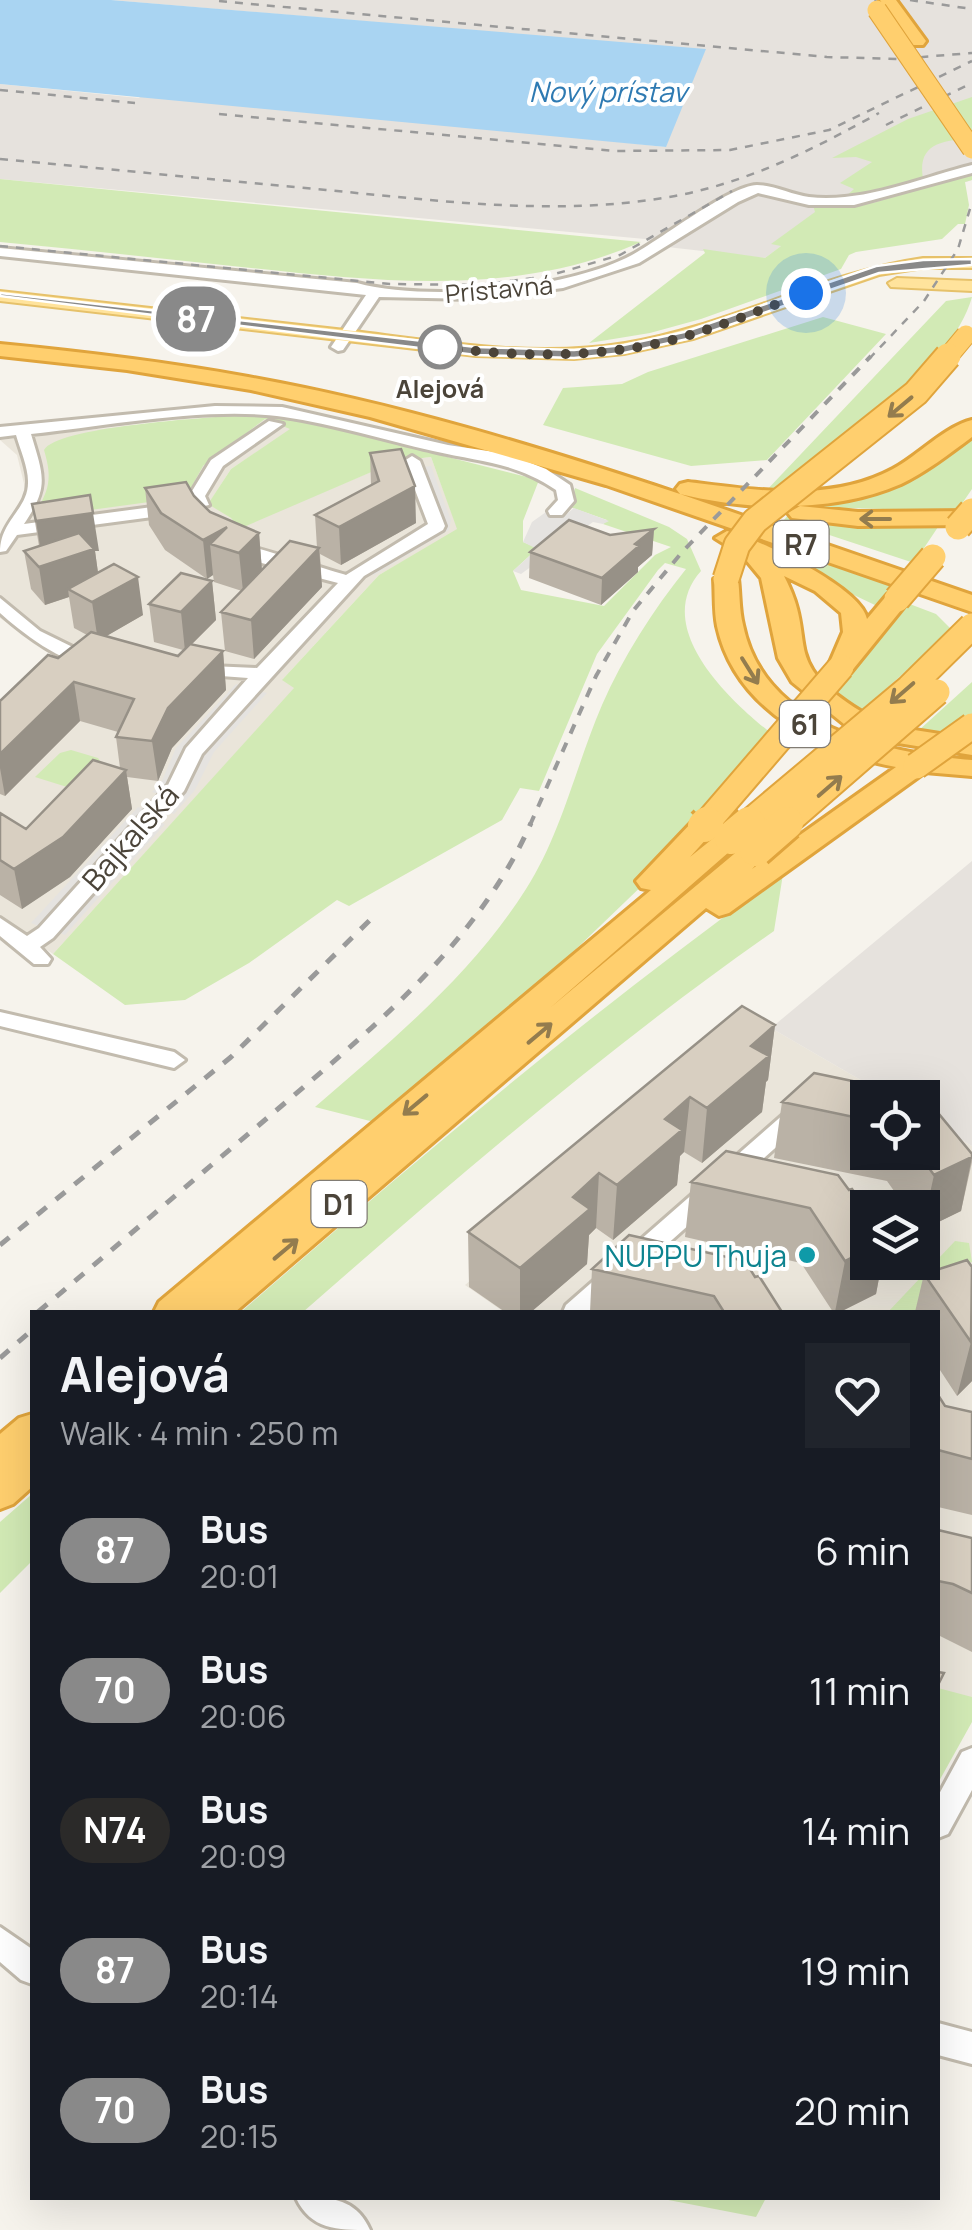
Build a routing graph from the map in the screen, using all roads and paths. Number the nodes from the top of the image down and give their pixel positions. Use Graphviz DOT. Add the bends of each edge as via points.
graph roads {
  1 [pos="870,0"];
  2 [pos="888,0"];
  3 [pos="972,122"];
  4 [pos="972,149"];
  5 [pos="972,169"];
  6 [pos="0,252"];
  7 [pos="972,262"];
  8 [pos="925,272"];
  9 [pos="972,286"];
  10 [pos="375,293"];
  11 [pos="0,296"];
  12 [pos="0,305"];
  13 [pos="356,319"];
  14 [pos="972,325"];
  15 [pos="308,332"];
  16 [pos="0,338"];
  17 [pos="342,342"];
  18 [pos="398,342"];
  19 [pos="0,350"];
  20 [pos="84,423"];
  21 [pos="275,424"];
  22 [pos="972,428"];
  23 [pos="22,429"];
  24 [pos="0,432"];
  25 [pos="0,440"];
  26 [pos="28,449"];
  27 [pos="412,461"];
  28 [pos="629,485"];
  29 [pos="688,489"];
  30 [pos="201,505"];
  31 [pos="556,511"];
  32 [pos="967,518"];
  33 [pos="5,539"];
  34 [pos="735,542"];
  35 [pos="350,581"];
  36 [pos="972,589"];
  37 [pos="0,603"];
  38 [pos="972,604"];
  39 [pos="972,626"];
  40 [pos="972,658"];
  41 [pos="114,665"];
  42 [pos="841,666"];
  43 [pos="174,668"];
  44 [pos="262,674"];
  45 [pos="853,718"];
  46 [pos="972,726"];
  47 [pos="908,738"];
  48 [pos="972,747"];
  49 [pos="972,768"];
  50 [pos="743,844"];
  51 [pos="0,925"];
  52 [pos="604,961"];
  53 [pos="0,1019"];
  54 [pos="174,1060"];
  55 [pos="818,1096"];
  56 [pos="172,1310"];
  57 [pos="214,1310"];
  58 [pos="577,1310"];
  59 [pos="30,1431"];
  60 [pos="0,1456"];
  61 [pos="30,1467"];
  62 [pos="0,1493"];
  63 [pos="972,1761"];
  64 [pos="940,1820"];
  65 [pos="0,1942"];
  66 [pos="30,1967"];
  67 [pos="940,2040"];
  68 [pos="972,2048"];
  69 [pos="316,2200"];
  70 [pos="353,2230"];
  1 -- 4 [label="highway, bridge"];
  2 -- 3 [label="highway"];
  5 -- 10 [label="street, Prístavná" via="854,201 800,200 757,190 621,266 553,286 474,296"];
  6 -- 10 [label="street, Prístavná"];
  7 -- 8 [label="main road"];
  8 -- 9 [label="main road"];
  8 -- 17 [label="main road" via="848,290 696,344 612,360 504,362"];
  8 -- 18 [label="main road" via="857,275 700,332 624,349 527,354"];
  10 -- 13 [label="street"];
  11 -- 15 [label="main road"];
  12 -- 17 [label="main road"];
  13 -- 15 [label="main road"];
  13 -- 17 [label="street"];
  13 -- 18 [label="main road"];
  14 -- 49 [label="highway, 61, one-way, bridge" via="916,393 755,521 726,579 728,625 750,675 772,701 848,747 905,762"];
  15 -- 17 [label="main road"];
  16 -- 29 [label="highway, R7" via="172,355 361,390 508,427"];
  17 -- 18 [label="main road"];
  19 -- 28 [label="highway, R7" via="275,386 474,434"];
  20 -- 23 [label="street"];
  20 -- 26 [label="street"];
  20 -- 31 [label="street" via="282,412 508,459 564,488 566,501"];
  21 -- 30 [label="street" via="217,462 197,496"];
  22 -- 29 [label="highway" via="891,479 837,496 782,499"];
  23 -- 24 [label="street"];
  23 -- 26 [label="street"];
  25 -- 26 [label="street"];
  26 -- 33 [label="street" via="36,491"];
  27 -- 35 [label="street, Bajkalská" via="437,526"];
  28 -- 34 [label="highway"];
  28 -- 38 [label="highway, R7"];
  32 -- 29 [label="highway, one-way" via="830,517"];
  29 -- 36 [label="highway, R7"];
  30 -- 33 [label="street"];
  30 -- 35 [label="street" via="229,543"];
  32 -- 42 [label="highway, bridge"];
  34 -- 42 [label="highway" via="824,586 853,610 856,632"];
  34 -- 45 [label="highway" via="767,566 779,585 799,673"];
  35 -- 44 [label="street, Bajkalská"];
  37 -- 41 [label="street" via="46,642"];
  39 -- 50 [label="highway, D1, one-way, bridge"];
  50 -- 40 [label="highway, D1, one-way, bridge"];
  42 -- 50 [label="highway, bridge"];
  43 -- 44 [label="street"];
  44 -- 51 [label="street, Bajkalská" via="193,752 177,787 34,953"];
  46 -- 50 [label="highway, bridge"];
  47 -- 48 [label="highway"];
  50 -- 52 [label="highway, D1"];
  50 -- 52 [label="highway" via="673,939"];
  52 -- 56 [label="highway, D1, one-way"];
  57 -- 52 [label="highway, D1, one-way"];
  53 -- 54 [label="street"];
  55 -- 58 [label="street"];
  59 -- 60 [label="highway"];
  61 -- 62 [label="highway"];
  63 -- 64 [label="street"];
  65 -- 66 [label="street"];
  67 -- 68 [label="street"];
  69 -- 70 [label="street"];
}
